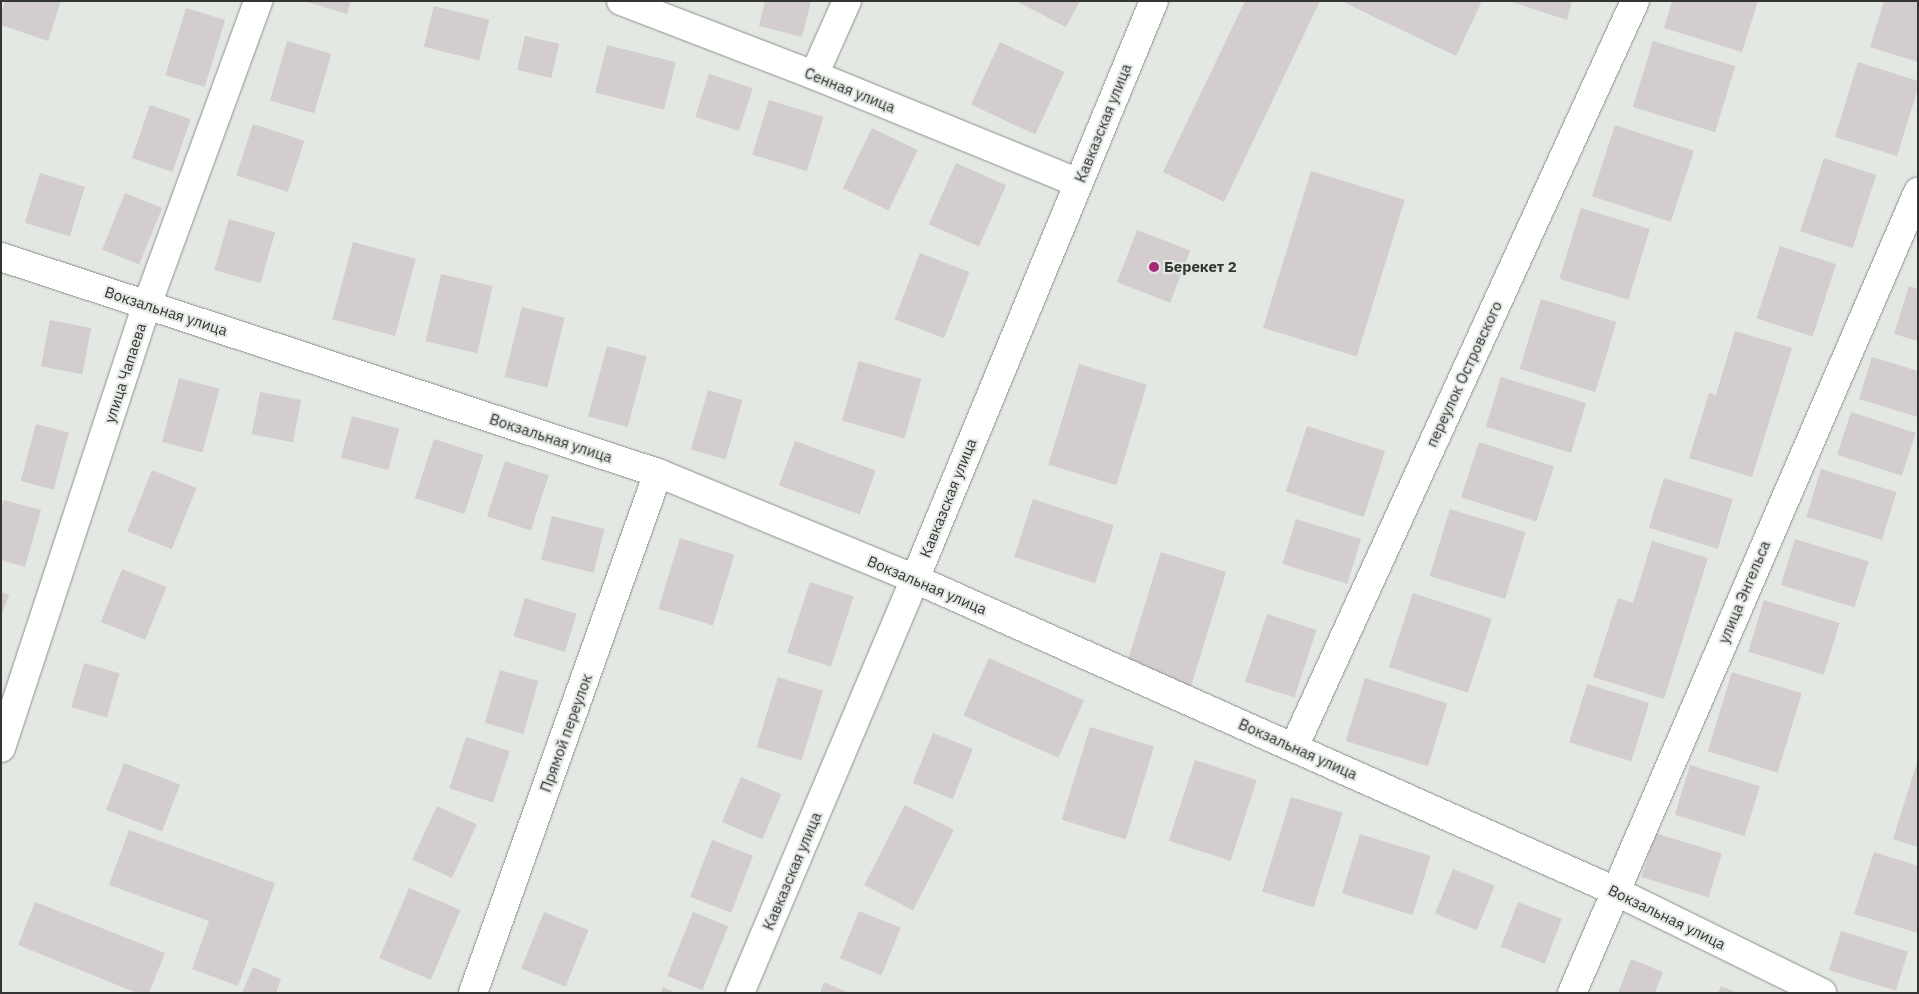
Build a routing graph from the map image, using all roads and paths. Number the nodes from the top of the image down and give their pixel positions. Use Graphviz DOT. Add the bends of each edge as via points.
graph roads {
  1 [pos="258,1"];
  2 [pos="621,1"];
  3 [pos="847,1"];
  4 [pos="1154,1"];
  5 [pos="1635,1"];
  6 [pos="814,75"];
  7 [pos="1078,183"];
  8 [pos="1918,192"];
  9 [pos="1,257"];
  10 [pos="148,305"];
  11 [pos="658,473"];
  12 [pos="915,579"];
  13 [pos="1,748"];
  14 [pos="1294,748"];
  15 [pos="1615,891"];
  16 [pos="473,993"];
  17 [pos="740,993"];
  18 [pos="1572,993"];
  19 [pos="1822,993"];
  1 -- 10 [label="street, улица Чапаева"];
  2 -- 6 [label="street, Сенная улица"];
  3 -- 6 [label="street"];
  4 -- 7 [label="street, Кавказская улица"];
  5 -- 14 [label="street, переулок Островского"];
  6 -- 7 [label="street, Сенная улица"];
  7 -- 12 [label="street, Кавказская улица"];
  8 -- 15 [label="street, улица Энгельса"];
  9 -- 10 [label="street, Вокзальная улица"];
  10 -- 11 [label="street, Вокзальная улица"];
  10 -- 13 [label="street, улица Чапаева"];
  11 -- 12 [label="street, Вокзальная улица"];
  11 -- 16 [label="street, Прямой переулок"];
  12 -- 14 [label="street, Вокзальная улица"];
  12 -- 17 [label="street, Кавказская улица"];
  14 -- 15 [label="street, Вокзальная улица"];
  15 -- 18 [label="street, улица Энгельса"];
  15 -- 19 [label="street, Вокзальная улица"];
}
